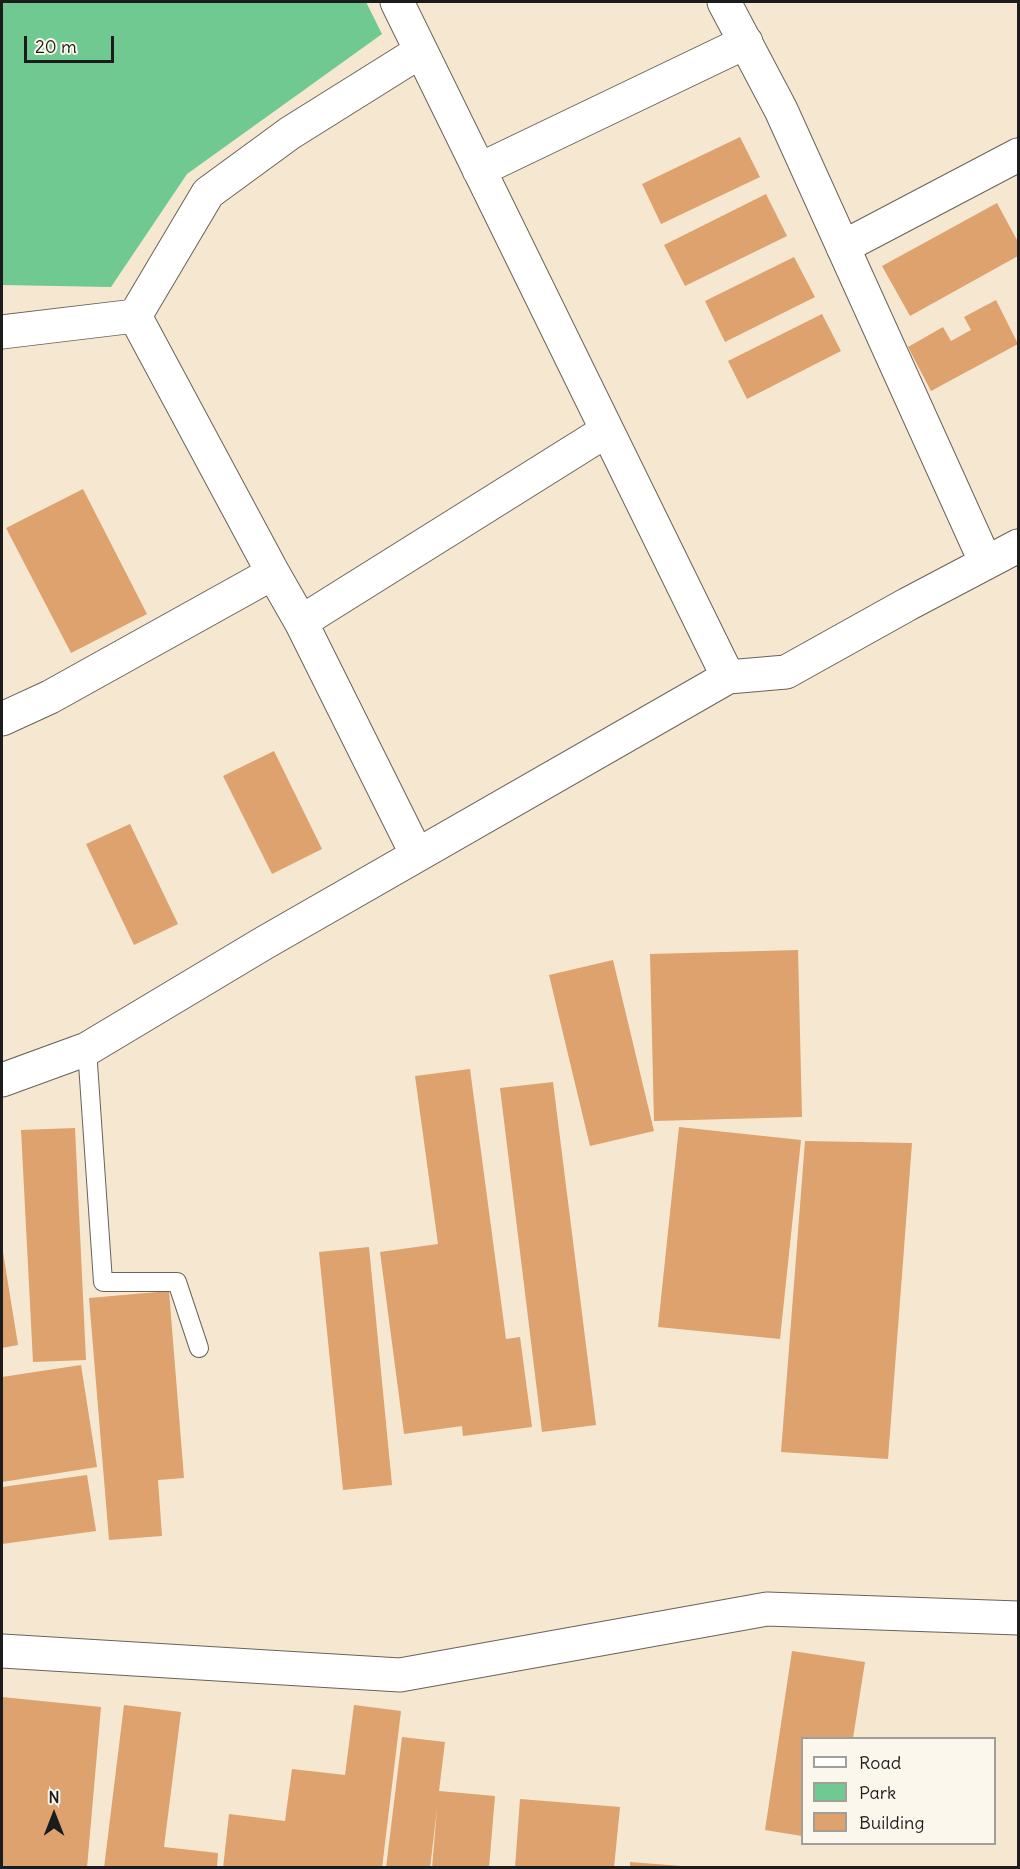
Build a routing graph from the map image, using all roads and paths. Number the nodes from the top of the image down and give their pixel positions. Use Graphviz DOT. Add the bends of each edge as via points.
graph roads {
  1 [pos="397,2"];
  2 [pos="724,2"];
  3 [pos="746,42"];
  4 [pos="421,51"];
  5 [pos="1018,155"];
  6 [pos="479,170"];
  7 [pos="843,247"];
  8 [pos="135,316"];
  9 [pos="2,332"];
  10 [pos="606,431"];
  11 [pos="1018,546"];
  12 [pos="986,563"];
  13 [pos="273,573"];
  14 [pos="300,622"];
  15 [pos="728,677"];
  16 [pos="2,719"];
  17 [pos="417,855"];
  18 [pos="87,1049"];
  19 [pos="2,1080"];
  20 [pos="199,1348"];
  21 [pos="1018,1618"];
  22 [pos="2,1651"];
  1 -- 4 [label="street"];
  2 -- 3 [label="street"];
  3 -- 6 [label="street"];
  3 -- 7 [label="street"];
  4 -- 6 [label="street"];
  4 -- 8 [label="street" via="290,133 208,193"];
  5 -- 7 [label="street"];
  6 -- 10 [label="street"];
  7 -- 12 [label="street"];
  8 -- 9 [label="street"];
  8 -- 13 [label="street"];
  10 -- 14 [label="street"];
  10 -- 15 [label="street"];
  11 -- 12 [label="street"];
  12 -- 15 [label="street" via="786,672"];
  13 -- 14 [label="street"];
  13 -- 16 [label="street" via="50,697"];
  14 -- 17 [label="street"];
  15 -- 17 [label="street"];
  17 -- 18 [label="street"];
  18 -- 19 [label="street"];
  18 -- 20 [label="lane" via="103,1282 177,1282"];
  21 -- 22 [label="street" via="767,1609 400,1675"];
}
